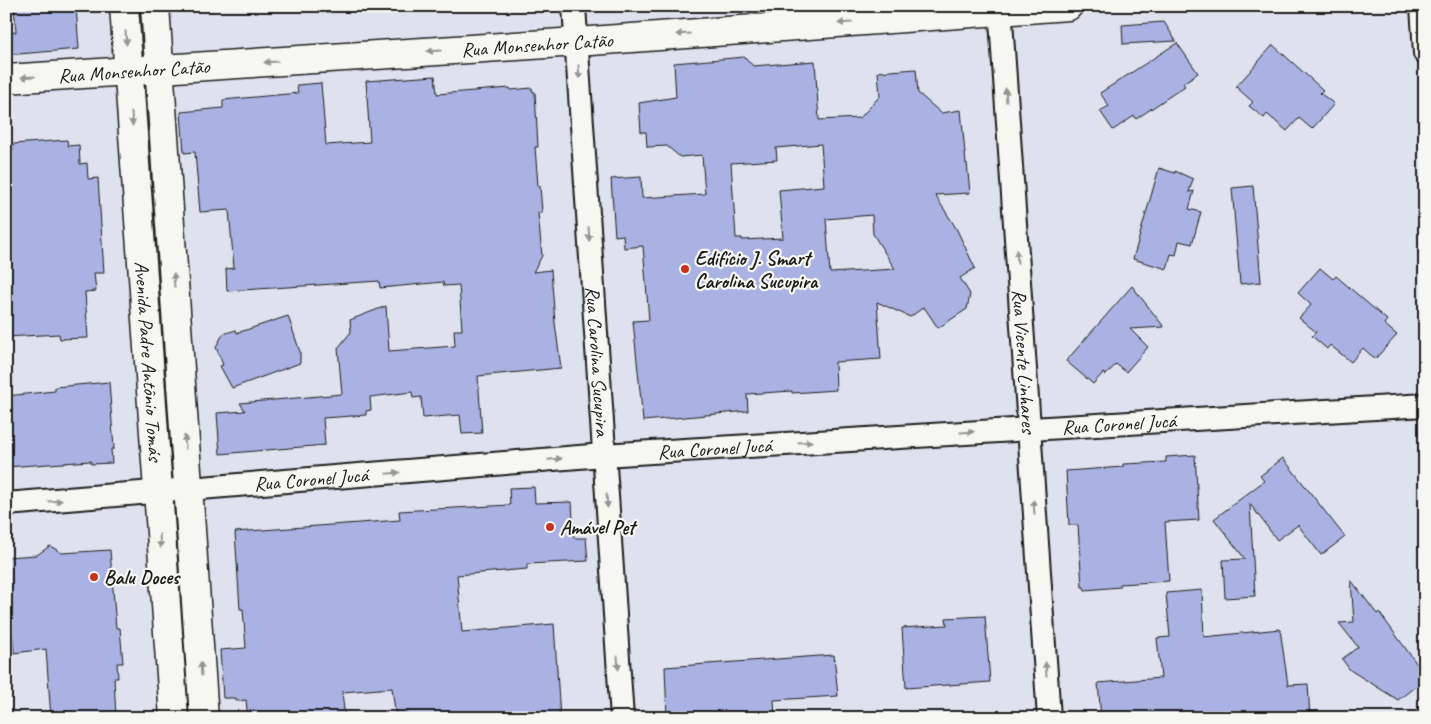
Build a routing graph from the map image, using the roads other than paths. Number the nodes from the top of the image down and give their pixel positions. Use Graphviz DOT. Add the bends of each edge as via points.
graph roads {
  1 [pos="124,6"];
  2 [pos="155,6"];
  3 [pos="574,6"];
  4 [pos="1068,6"];
  5 [pos="1422,6"];
  6 [pos="1000,9"];
  7 [pos="790,16"];
  8 [pos="577,42"];
  9 [pos="1425,53"];
  10 [pos="159,69"];
  11 [pos="129,71"];
  12 [pos="6,78"];
  13 [pos="1425,405"];
  14 [pos="1028,428"];
  15 [pos="603,455"];
  16 [pos="188,490"];
  17 [pos="157,493"];
  18 [pos="6,504"];
  19 [pos="174,718"];
  20 [pos="204,718"];
  21 [pos="622,718"];
  22 [pos="1050,718"];
  1 -- 11 [label="main road, Avenida Padre Antônio Tomás, one-way"];
  2 -- 10 [label="main road, Avenida Padre Antônio Tomás"];
  3 -- 8 [label="street, Rua Carolina Sucupira"];
  4 -- 6 [label="main road, Rua Monsenhor Catão"];
  5 -- 9 [label="street"];
  6 -- 7 [label="main road, Rua Monsenhor Catão, one-way"];
  14 -- 6 [label="street, Rua Vicente Linhares, one-way"];
  7 -- 8 [label="main road, Rua Monsenhor Catão, one-way"];
  8 -- 10 [label="main road, Rua Monsenhor Catão, one-way"];
  8 -- 15 [label="street, Rua Carolina Sucupira, one-way"];
  10 -- 11 [label="main road, Rua Monsenhor Catão"];
  16 -- 10 [label="main road, Avenida Padre Antônio Tomás, one-way"];
  11 -- 12 [label="main road, Rua Monsenhor Catão, one-way"];
  11 -- 17 [label="main road, Avenida Padre Antônio Tomás, one-way"];
  13 -- 14 [label="street, Rua Coronel Jucá"];
  15 -- 14 [label="street, Rua Coronel Jucá, one-way"];
  22 -- 14 [label="street, Rua Vicente Linhares, one-way"];
  16 -- 15 [label="street, Rua Coronel Jucá, one-way"];
  15 -- 21 [label="street, Rua Carolina Sucupira, one-way"];
  16 -- 17 [label="street, Rua Coronel Jucá"];
  20 -- 16 [label="main road, Avenida Padre Antônio Tomás, one-way"];
  18 -- 17 [label="street, Rua Coronel Jucá, one-way"];
  17 -- 19 [label="main road, Avenida Padre Antônio Tomás, one-way"];
}
